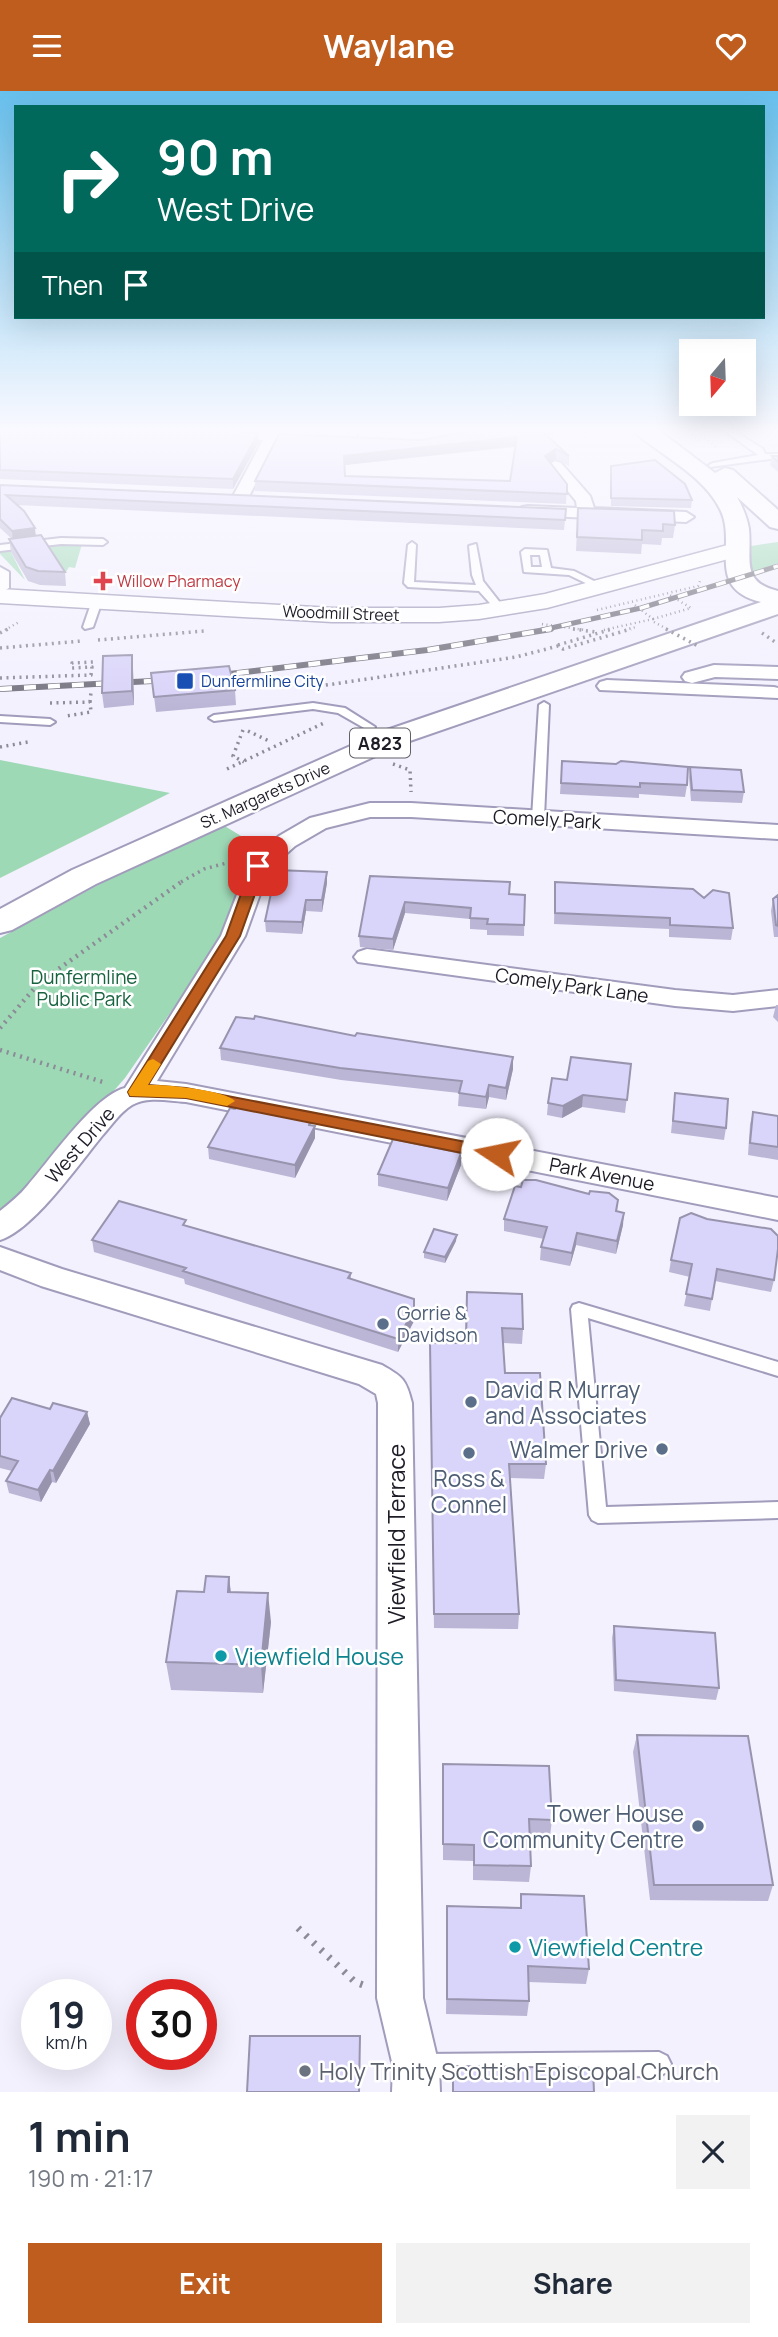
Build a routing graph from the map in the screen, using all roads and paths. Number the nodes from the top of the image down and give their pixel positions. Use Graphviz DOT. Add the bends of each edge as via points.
graph roads {
  1 [pos="738,522"];
  2 [pos="69,529"];
  3 [pos="778,536"];
  4 [pos="61,541"];
  5 [pos="103,542"];
  6 [pos="412,545"];
  7 [pos="473,546"];
  8 [pos="0,548"];
  9 [pos="736,548"];
  10 [pos="547,570"];
  11 [pos="0,572"];
  12 [pos="686,572"];
  13 [pos="744,583"];
  14 [pos="601,587"];
  15 [pos="480,588"];
  16 [pos="0,589"];
  17 [pos="664,590"];
  18 [pos="670,594"];
  19 [pos="0,596"];
  20 [pos="778,599"];
  21 [pos="97,601"];
  22 [pos="778,605"];
  23 [pos="500,609"];
  24 [pos="654,620"];
  25 [pos="19,622"];
  26 [pos="541,624"];
  27 [pos="630,624"];
  28 [pos="88,627"];
  29 [pos="204,631"];
  30 [pos="597,632"];
  31 [pos="0,633"];
  32 [pos="610,635"];
  33 [pos="95,640"];
  34 [pos="82,641"];
  35 [pos="558,646"];
  36 [pos="698,646"];
  37 [pos="0,648"];
  38 [pos="94,657"];
  39 [pos="778,673"];
  40 [pos="0,678"];
  41 [pos="607,686"];
  42 [pos="311,688"];
  43 [pos="690,689"];
  44 [pos="91,692"];
  45 [pos="774,693"];
  46 [pos="90,702"];
  47 [pos="544,705"];
  48 [pos="327,716"];
  49 [pos="215,717"];
  50 [pos="0,719"];
  51 [pos="50,722"];
  52 [pos="370,727"];
  53 [pos="240,738"];
  54 [pos="29,742"];
  55 [pos="0,747"];
  56 [pos="244,762"];
  57 [pos="387,764"];
  58 [pos="227,769"];
  59 [pos="411,810"];
  60 [pos="538,818"];
  61 [pos="318,823"];
  62 [pos="778,832"];
  63 [pos="273,853"];
  64 [pos="0,895"];
  65 [pos="0,923"];
  66 [pos="367,957"];
  67 [pos="778,998"];
  68 [pos="0,1028"];
  69 [pos="0,1050"];
  70 [pos="136,1092"];
  71 [pos="778,1209"];
  72 [pos="0,1229"];
  73 [pos="0,1258"];
  74 [pos="778,1369"];
  75 [pos="778,1510"];
  76 [pos="298,1928"];
  77 [pos="400,1998"];
  78 [pos="659,2064"];
  79 [pos="416,2079"];
  1 -- 9 [label="main road"];
  2 -- 4 [label="lane"];
  3 -- 9 [label="main road" via="757,537"];
  4 -- 5 [label="lane"];
  4 -- 8 [label="lane"];
  6 -- 15 [label="lane" via="411,585"];
  7 -- 15 [label="lane"];
  9 -- 12 [label="street, Woodmill Street"];
  9 -- 13 [label="main road"];
  10 -- 14 [label="lane" via="571,573"];
  11 -- 16 [label="street"];
  12 -- 13 [label="street, Woodmill Street" via="713,565 726,568"];
  12 -- 14 [label="street, Woodmill Street"];
  12 -- 18 [label="path" via="701,581 698,586"];
  13 -- 20 [label="main road"];
  13 -- 52 [label="main road, St. Margarets Drive / A823" via="744,598 736,602"];
  14 -- 23 [label="street, Woodmill Street"];
  15 -- 23 [label="lane"];
  17 -- 18 [label="path"];
  18 -- 24 [label="path" via="691,608"];
  18 -- 24 [label="path" via="633,603"];
  19 -- 21 [label="street, Woodmill Street"];
  21 -- 23 [label="street, Woodmill Street" via="383,616"];
  21 -- 28 [label="lane"];
  22 -- 65 [label="main road, St. Margarets Drive / A823" via="394,737 84,877"];
  24 -- 27 [label="path"];
  24 -- 32 [label="path"];
  24 -- 36 [label="path, bridge"];
  25 -- 31 [label="path"];
  26 -- 30 [label="path"];
  27 -- 30 [label="path"];
  27 -- 32 [label="path" via="633,626 606,633"];
  29 -- 33 [label="path"];
  30 -- 35 [label="path"];
  32 -- 35 [label="path" via="563,649"];
  34 -- 37 [label="path"];
  35 -- 42 [label="path" via="516,657"];
  38 -- 40 [label="path" via="93,662 72,663 72,667 92,667 92,674"];
  39 -- 43 [label="street" via="703,672 692,677"];
  41 -- 43 [label="street"];
  43 -- 45 [label="street"];
  44 -- 46 [label="path"];
  47 -- 60 [label="lane"];
  48 -- 56 [label="path" via="320,727"];
  49 -- 52 [label="lane" via="313,706 341,710"];
  50 -- 51 [label="lane"];
  52 -- 64 [label="main road, St. Margarets Drive / A823" via="191,804"];
  53 -- 56 [label="path" via="233,756"];
  54 -- 55 [label="path"];
  56 -- 58 [label="path"];
  57 -- 59 [label="path" via="410,770"];
  59 -- 60 [label="street, Comely Park"];
  59 -- 61 [label="street, Comely Park" via="370,810"];
  60 -- 62 [label="street, Comely Park"];
  61 -- 63 [label="street, West Drive"];
  63 -- 68 [label="path" via="204,869 172,887 40,982"];
  63 -- 70 [label="street, West Drive" via="258,866 233,936"];
  66 -- 67 [label="street, Comely Park Lane" via="675,999 733,1003"];
  69 -- 70 [label="path"];
  70 -- 71 [label="street, Park Avenue" via="186,1093"];
  70 -- 72 [label="street, West Drive" via="107,1112 36,1196"];
  73 -- 77 [label="street, Viewfield Terrace" via="42,1275 370,1374 391,1387 395,1403"];
  74 -- 75 [label="lane" via="579,1308 598,1515"];
  76 -- 77 [label="path" via="355,1982"];
  77 -- 79 [label="street, Viewfield Terrace"];
  78 -- 79 [label="lane"];
}
